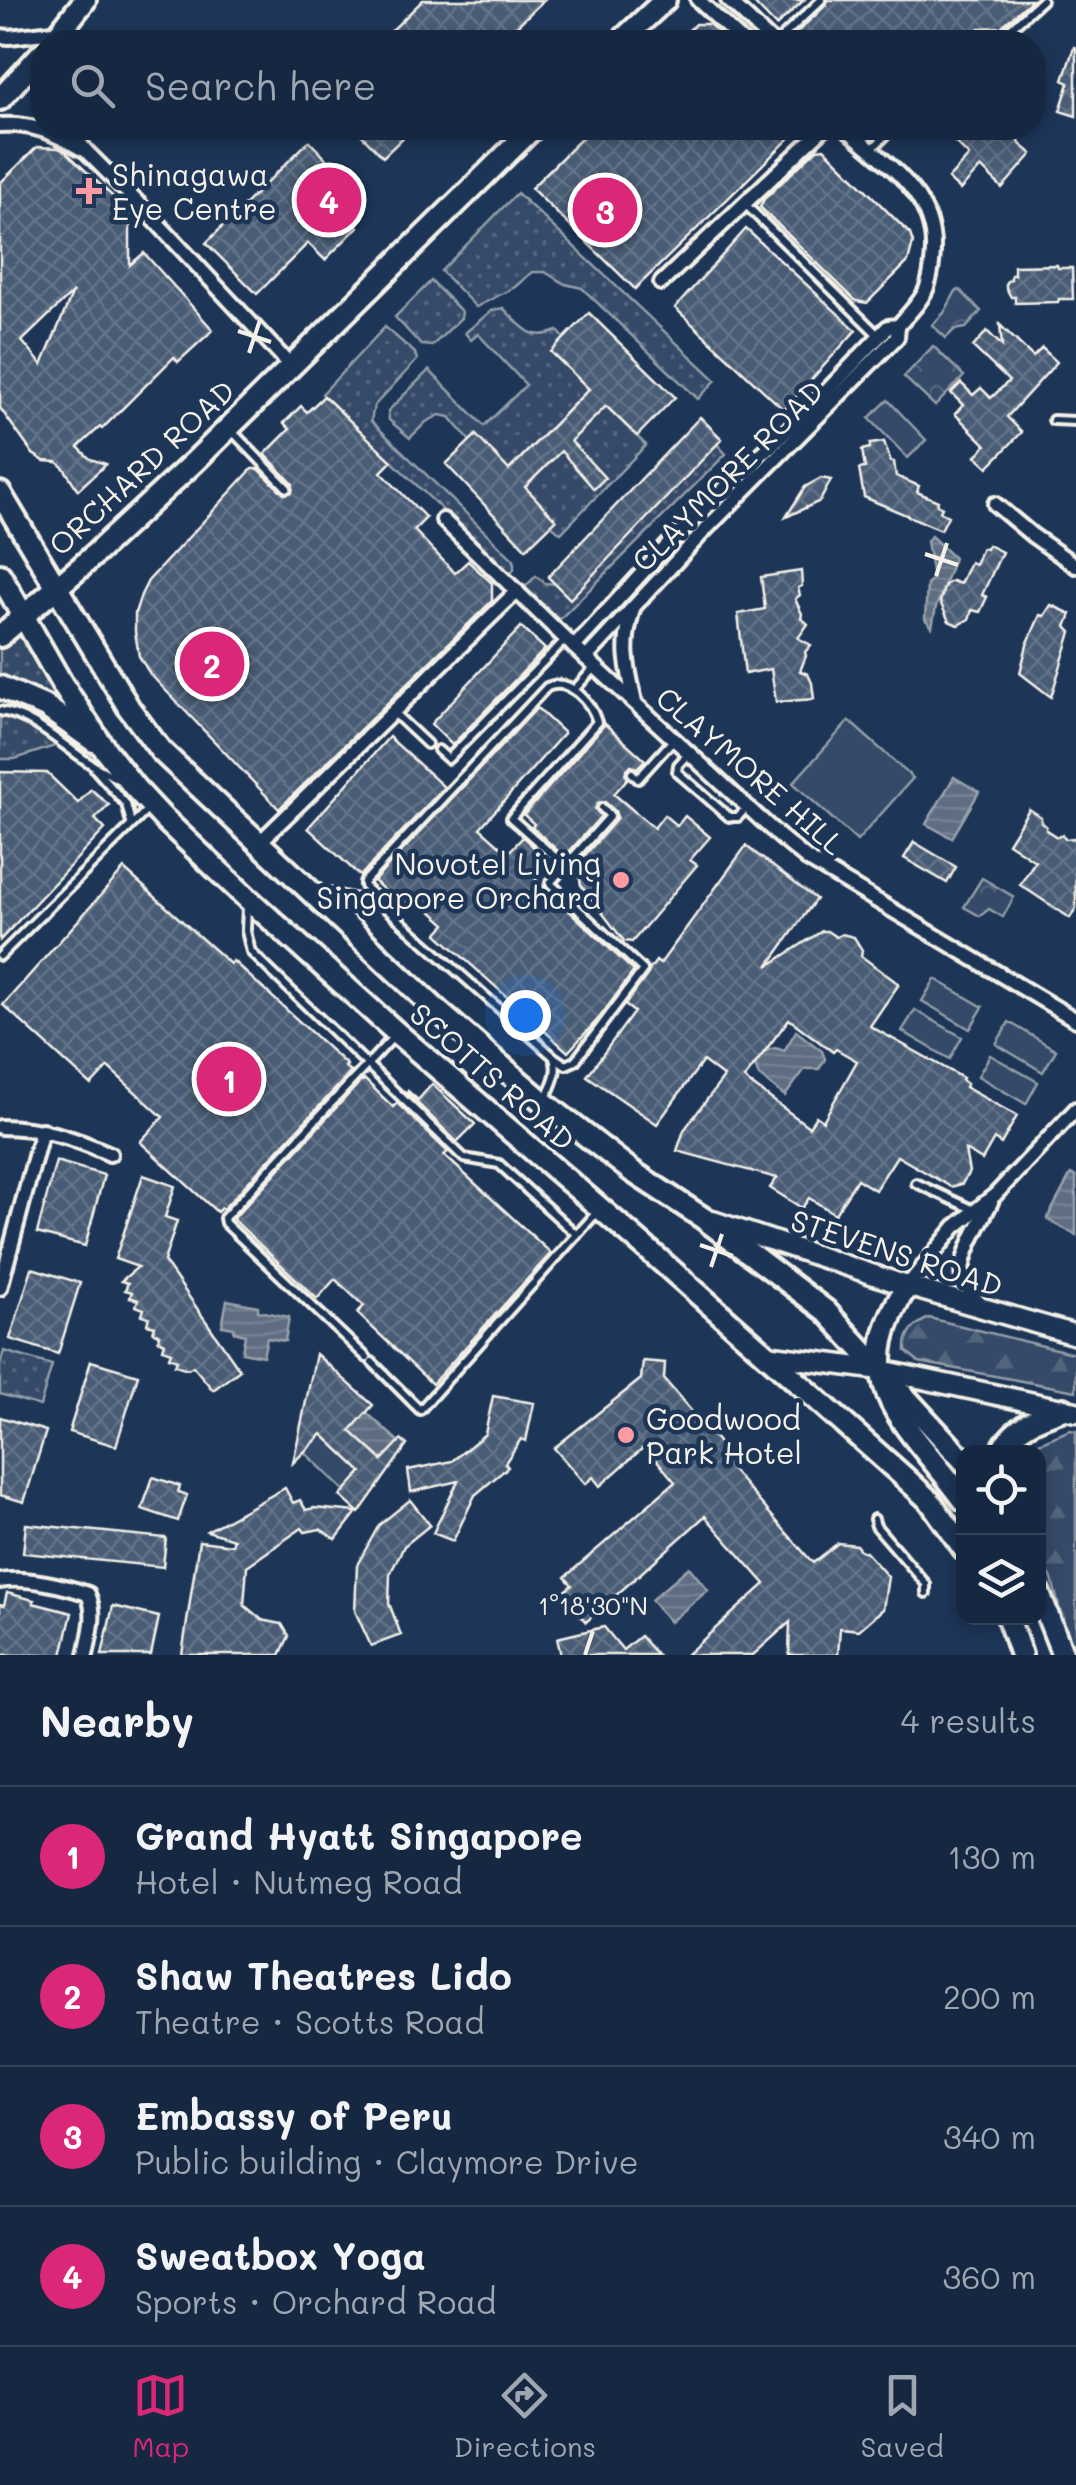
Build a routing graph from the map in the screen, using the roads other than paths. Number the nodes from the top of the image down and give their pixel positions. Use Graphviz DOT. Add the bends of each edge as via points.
graph roads {
  1 [pos="85,0"];
  2 [pos="665,0"];
  3 [pos="698,0"];
  4 [pos="728,0"];
  5 [pos="821,0"];
  6 [pos="1042,0"];
  7 [pos="64,30"];
  8 [pos="633,30"];
  9 [pos="730,30"];
  10 [pos="762,30"];
  11 [pos="788,30"];
  12 [pos="1009,30"];
  13 [pos="0,36"];
  14 [pos="30,38"];
  15 [pos="30,65"];
  16 [pos="0,99"];
  17 [pos="0,125"];
  18 [pos="30,126"];
  19 [pos="64,140"];
  20 [pos="78,140"];
  21 [pos="521,140"];
  22 [pos="811,140"];
  23 [pos="859,140"];
  24 [pos="882,140"];
  25 [pos="86,151"];
  26 [pos="871,151"];
  27 [pos="744,204"];
  28 [pos="660,284"];
  29 [pos="885,341"];
  30 [pos="290,365"];
  31 [pos="1054,420"];
  32 [pos="1076,421"];
  33 [pos="229,428"];
  34 [pos="287,488"];
  35 [pos="0,493"];
  36 [pos="994,504"];
  37 [pos="443,520"];
  38 [pos="1076,566"];
  39 [pos="0,574"];
  40 [pos="57,587"];
  41 [pos="517,591"];
  42 [pos="633,607"];
  43 [pos="23,615"];
  44 [pos="0,636"];
  45 [pos="570,643"];
  46 [pos="590,662"];
  47 [pos="0,687"];
  48 [pos="574,690"];
  49 [pos="635,703"];
  50 [pos="0,711"];
  51 [pos="394,713"];
  52 [pos="674,738"];
  53 [pos="427,744"];
  54 [pos="438,750"];
  55 [pos="689,753"];
  56 [pos="97,756"];
  57 [pos="635,776"];
  58 [pos="151,806"];
  59 [pos="748,806"];
  60 [pos="602,808"];
  61 [pos="131,824"];
  62 [pos="259,844"];
  63 [pos="565,866"];
  64 [pos="309,889"];
  65 [pos="247,898"];
  66 [pos="381,904"];
  67 [pos="0,956"];
  68 [pos="1076,1020"];
  69 [pos="397,1033"];
  70 [pos="554,1056"];
  71 [pos="369,1064"];
  72 [pos="543,1102"];
  73 [pos="1074,1115"];
  74 [pos="0,1127"];
  75 [pos="42,1130"];
  76 [pos="110,1154"];
  77 [pos="916,1183"];
  78 [pos="994,1195"];
  79 [pos="600,1209"];
  80 [pos="975,1210"];
  81 [pos="703,1218"];
  82 [pos="576,1235"];
  83 [pos="907,1286"];
  84 [pos="0,1288"];
  85 [pos="985,1309"];
  86 [pos="1076,1335"];
  87 [pos="766,1355"];
  88 [pos="881,1370"];
  89 [pos="1070,1410"];
  90 [pos="1005,1445"];
  91 [pos="956,1452"];
  92 [pos="956,1490"];
  93 [pos="874,1519"];
  94 [pos="956,1538"];
  95 [pos="0,1581"];
  96 [pos="926,1593"];
  97 [pos="1046,1611"];
  98 [pos="1010,1625"];
  99 [pos="86,1655"];
  100 [pos="1021,1655"];
  101 [pos="1063,1655"];
  1 -- 7 [label="main road"];
  2 -- 8 [label="main road"];
  3 -- 9 [label="street"];
  4 -- 10 [label="street"];
  5 -- 11 [label="lane"];
  6 -- 12 [label="lane"];
  13 -- 14 [label="street"];
  15 -- 16 [label="main road"];
  17 -- 18 [label="street"];
  19 -- 25 [label="street"];
  20 -- 25 [label="street"];
  21 -- 30 [label="main road, ORCHARD ROAD"];
  22 -- 27 [label="street"];
  23 -- 26 [label="street, CLAYMORE ROAD"];
  24 -- 26 [label="lane"];
  25 -- 30 [label="street"];
  26 -- 29 [label="street, CLAYMORE ROAD" via="922,201 933,232 928,288 898,326 898,337"];
  27 -- 28 [label="street"];
  27 -- 29 [label="lane"];
  29 -- 42 [label="street, CLAYMORE ROAD"];
  29 -- 45 [label="street, CLAYMORE ROAD"];
  30 -- 33 [label="main road, ORCHARD ROAD"];
  31 -- 32 [label="lane"];
  33 -- 34 [label="lane"];
  33 -- 40 [label="main road, ORCHARD ROAD"];
  35 -- 40 [label="main road, SCOTTS ROAD"];
  36 -- 38 [label="street"];
  37 -- 41 [label="street, CLAYMORE HILL"];
  39 -- 43 [label="main road, SCOTTS ROAD"];
  40 -- 43 [label="main road, ORCHARD ROAD"];
  40 -- 62 [label="main road, SCOTTS ROAD" via="161,751"];
  41 -- 45 [label="street, CLAYMORE HILL"];
  41 -- 51 [label="street"];
  42 -- 46 [label="street, CLAYMORE ROAD"];
  42 -- 49 [label="street" via="625,636"];
  43 -- 44 [label="main road, ORCHARD ROAD"];
  43 -- 56 [label="main road, SCOTTS ROAD"];
  45 -- 46 [label="street, CLAYMORE HILL"];
  45 -- 54 [label="lane" via="448,758"];
  46 -- 48 [label="lane"];
  46 -- 49 [label="street, CLAYMORE HILL"];
  47 -- 56 [label="main road" via="46,707"];
  48 -- 63 [label="lane" via="596,716 591,735 511,818"];
  48 -- 66 [label="lane" via="561,683 548,687 364,882"];
  49 -- 52 [label="street, CLAYMORE HILL"];
  50 -- 56 [label="lane"];
  51 -- 53 [label="lane"];
  51 -- 62 [label="street"];
  52 -- 55 [label="street, CLAYMORE HILL"];
  52 -- 57 [label="lane"];
  55 -- 59 [label="street, CLAYMORE HILL"];
  55 -- 59 [label="lane" via="677,772 728,816"];
  56 -- 58 [label="main road, SCOTTS ROAD"];
  56 -- 61 [label="lane"];
  58 -- 61 [label="lane"];
  58 -- 65 [label="main road, SCOTTS ROAD"];
  59 -- 68 [label="street, CLAYMORE HILL" via="807,858"];
  60 -- 63 [label="lane" via="610,816"];
  61 -- 67 [label="lane"];
  62 -- 64 [label="main road, SCOTTS ROAD"];
  63 -- 70 [label="lane" via="550,883 643,970 574,1061 566,1065"];
  64 -- 66 [label="lane"];
  64 -- 72 [label="main road, SCOTTS ROAD"];
  65 -- 69 [label="main road, SCOTTS ROAD"];
  65 -- 71 [label="lane" via="251,952"];
  66 -- 70 [label="lane"];
  69 -- 71 [label="lane"];
  69 -- 79 [label="main road, SCOTTS ROAD"];
  70 -- 72 [label="lane" via="555,1077"];
  71 -- 82 [label="lane" via="464,1158 499,1164"];
  71 -- 82 [label="lane" via="224,1218 420,1410"];
  72 -- 81 [label="main road, SCOTTS ROAD"];
  73 -- 78 [label="street"];
  74 -- 75 [label="street"];
  75 -- 76 [label="street"];
  75 -- 84 [label="street"];
  77 -- 80 [label="lane"];
  78 -- 80 [label="street"];
  78 -- 85 [label="street" via="962,1270 962,1280"];
  79 -- 82 [label="lane"];
  79 -- 87 [label="main road, SCOTTS ROAD"];
  80 -- 83 [label="street"];
  81 -- 83 [label="main road, STEVENS ROAD"];
  81 -- 88 [label="main road, SCOTTS ROAD" via="826,1311"];
  83 -- 85 [label="main road, STEVENS ROAD"];
  83 -- 88 [label="main road" via="885,1329"];
  85 -- 86 [label="main road, STEVENS ROAD"];
  87 -- 88 [label="main road"];
  87 -- 94 [label="main road, SCOTTS ROAD" via="930,1501"];
  88 -- 89 [label="main road"];
  88 -- 91 [label="main road, SCOTTS ROAD"];
  88 -- 92 [label="main road" via="898,1416"];
  89 -- 90 [label="main road" via="1031,1420"];
  93 -- 96 [label="lane" via="926,1584"];
  95 -- 99 [label="street" via="88,1594 93,1605"];
  97 -- 101 [label="main road"];
  98 -- 100 [label="main road"];
}
